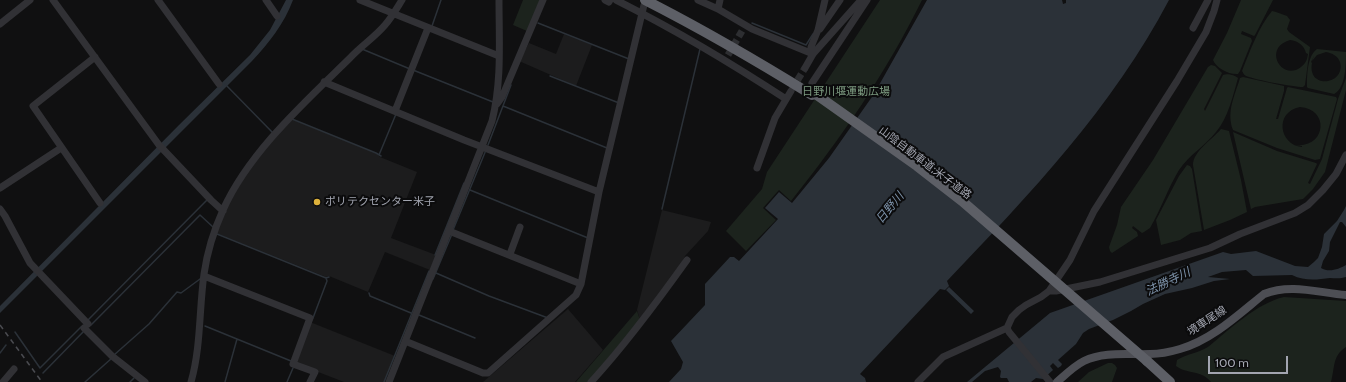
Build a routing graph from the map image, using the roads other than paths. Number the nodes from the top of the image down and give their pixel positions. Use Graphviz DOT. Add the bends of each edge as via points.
graph roads {
  1 [pos="30,0"];
  2 [pos="53,0"];
  3 [pos="158,0"];
  4 [pos="266,0"];
  5 [pos="360,0"];
  6 [pos="402,0"];
  7 [pos="499,0"];
  8 [pos="543,0"];
  9 [pos="605,0"];
  10 [pos="610,0"];
  11 [pos="616,0"];
  12 [pos="658,0"];
  13 [pos="698,0"];
  14 [pos="720,0"];
  15 [pos="825,0"];
  16 [pos="840,0"];
  17 [pos="861,0"];
  18 [pos="866,0"];
  19 [pos="1208,0"];
  20 [pos="1217,0"];
  21 [pos="644,2"];
  22 [pos="718,9"];
  23 [pos="392,13"];
  24 [pos="644,14"];
  25 [pos="277,16"];
  26 [pos="0,24"];
  27 [pos="428,28"];
  28 [pos="1193,28"];
  29 [pos="818,30"];
  30 [pos="813,54"];
  31 [pos="95,56"];
  32 [pos="499,56"];
  33 [pos="805,68"];
  34 [pos="324,82"];
  35 [pos="218,84"];
  36 [pos="812,90"];
  37 [pos="791,91"];
  38 [pos="786,99"];
  39 [pos="496,106"];
  40 [pos="395,111"];
  41 [pos="483,146"];
  42 [pos="61,148"];
  43 [pos="1346,155"];
  44 [pos="757,168"];
  45 [pos="0,188"];
  46 [pos="600,192"];
  47 [pos="100,203"];
  48 [pos="0,209"];
  49 [pos="221,210"];
  50 [pos="520,227"];
  51 [pos="449,231"];
  52 [pos="510,254"];
  53 [pos="687,260"];
  54 [pos="204,276"];
  55 [pos="582,284"];
  56 [pos="1049,291"];
  57 [pos="1346,295"];
  58 [pos="1008,330"];
  59 [pos="405,341"];
  60 [pos="1145,362"];
  61 [pos="14,369"];
  62 [pos="3,382"];
  63 [pos="145,382"];
  64 [pos="191,382"];
  65 [pos="310,382"];
  66 [pos="389,382"];
  67 [pos="591,382"];
  68 [pos="918,382"];
  69 [pos="1052,382"];
  70 [pos="1165,382"];
  71 [pos="1170,382"];
  1 -- 26 [label="street"];
  2 -- 31 [label="street"];
  3 -- 35 [label="street"];
  4 -- 25 [label="street"];
  5 -- 23 [label="street"];
  6 -- 23 [label="street"];
  7 -- 32 [label="street"];
  8 -- 39 [label="street"];
  9 -- 10 [label="street"];
  11 -- 24 [label="street"];
  12 -- 36 [label="highway, 山陰自動車道;米子道路"];
  13 -- 22 [label="street"];
  14 -- 22 [label="street"];
  15 -- 29 [label="street"];
  16 -- 29 [label="street"];
  17 -- 30 [label="street"];
  18 -- 36 [label="street"];
  19 -- 28 [label="street"];
  20 -- 56 [label="street" via="1206,32 1094,211 1070,260"];
  21 -- 24 [label="street"];
  21 -- 36 [label="highway, 山陰自動車道;米子道路" via="677,17"];
  22 -- 30 [label="street" via="744,28"];
  23 -- 27 [label="street"];
  23 -- 34 [label="street" via="383,28"];
  24 -- 38 [label="street" via="727,58"];
  24 -- 46 [label="street"];
  27 -- 32 [label="street"];
  27 -- 40 [label="street"];
  29 -- 30 [label="street" via="811,47"];
  30 -- 33 [label="street"];
  31 -- 42 [label="street" via="32,106"];
  31 -- 49 [label="street" via="161,148"];
  32 -- 39 [label="street"];
  34 -- 40 [label="street"];
  34 -- 49 [label="street" via="252,162"];
  36 -- 60 [label="highway, 山陰自動車道;米子道路, bridge" via="960,204"];
  37 -- 38 [label="street"];
  38 -- 44 [label="street" via="775,118"];
  39 -- 41 [label="street"];
  40 -- 41 [label="street"];
  41 -- 46 [label="street"];
  41 -- 51 [label="street"];
  42 -- 45 [label="street"];
  42 -- 47 [label="street"];
  43 -- 56 [label="street" via="1336,174 1323,190 1308,205 1295,213 1205,250 1100,282"];
  46 -- 55 [label="street"];
  48 -- 63 [label="street" via="28,259 38,271 112,356"];
  49 -- 54 [label="street"];
  50 -- 52 [label="street"];
  51 -- 52 [label="street"];
  51 -- 59 [label="street"];
  52 -- 55 [label="street"];
  53 -- 67 [label="street" via="640,323"];
  54 -- 64 [label="street" via="202,310"];
  54 -- 65 [label="street" via="310,318 293,364 315,372"];
  55 -- 59 [label="street" via="576,295 488,373"];
  56 -- 58 [label="street" via="1022,307 1012,318"];
  57 -- 69 [label="main road, 境車尾線" via="1299,288 1272,290 1201,341 1182,349 1164,353 1099,356 1084,361"];
  58 -- 68 [label="street" via="944,357"];
  58 -- 69 [label="street"];
  59 -- 66 [label="street"];
  60 -- 70 [label="highway, 山陰自動車道;米子道路"];
  60 -- 71 [label="highway, 山陰自動車道;米子道路"];
  61 -- 62 [label="street"];
}
